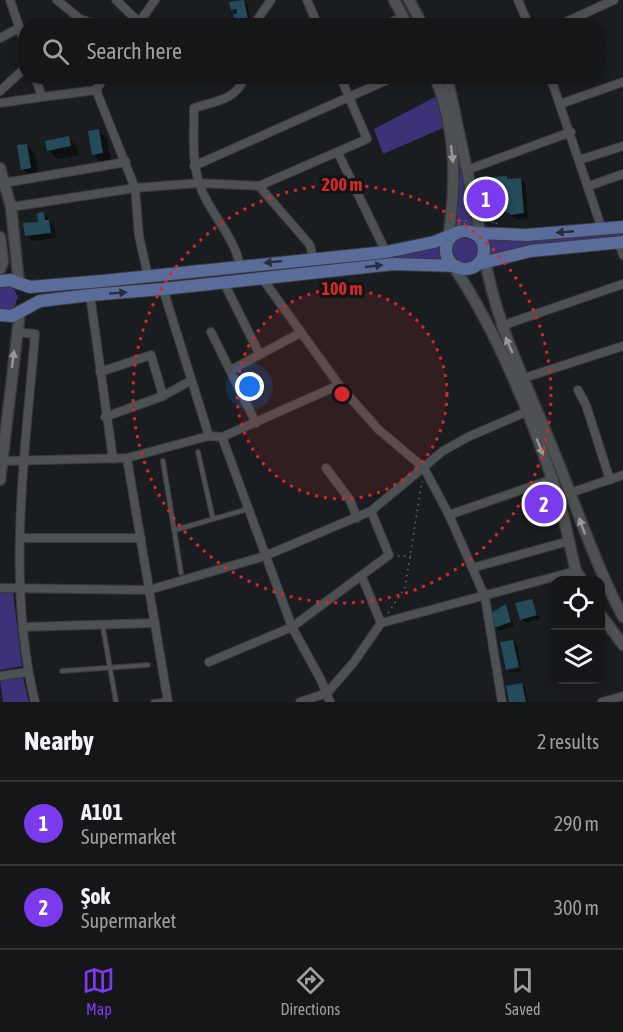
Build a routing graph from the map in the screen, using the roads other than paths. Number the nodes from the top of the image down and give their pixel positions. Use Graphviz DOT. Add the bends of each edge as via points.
graph roads {
  1 [pos="10,0"];
  2 [pos="57,0"];
  3 [pos="116,0"];
  4 [pos="155,0"];
  5 [pos="271,0"];
  6 [pos="307,0"];
  7 [pos="394,0"];
  8 [pos="409,0"];
  9 [pos="518,0"];
  10 [pos="615,0"];
  11 [pos="78,18"];
  12 [pos="134,18"];
  13 [pos="144,18"];
  14 [pos="259,18"];
  15 [pos="315,18"];
  16 [pos="403,18"];
  17 [pos="419,18"];
  18 [pos="526,18"];
  19 [pos="575,18"];
  20 [pos="18,25"];
  21 [pos="18,29"];
  22 [pos="0,38"];
  23 [pos="18,74"];
  24 [pos="623,82"];
  25 [pos="38,84"];
  26 [pos="100,84"];
  27 [pos="242,84"];
  28 [pos="343,84"];
  29 [pos="378,84"];
  30 [pos="438,84"];
  31 [pos="449,84"];
  32 [pos="553,84"];
  33 [pos="96,90"];
  34 [pos="0,91"];
  35 [pos="42,97"];
  36 [pos="348,97"];
  37 [pos="0,103"];
  38 [pos="560,104"];
  39 [pos="571,132"];
  40 [pos="623,146"];
  41 [pos="338,153"];
  42 [pos="579,160"];
  43 [pos="126,162"];
  44 [pos="194,166"];
  45 [pos="0,168"];
  46 [pos="467,170"];
  47 [pos="623,174"];
  48 [pos="4,183"];
  49 [pos="199,183"];
  50 [pos="259,186"];
  51 [pos="589,186"];
  52 [pos="135,188"];
  53 [pos="10,207"];
  54 [pos="623,227"];
  55 [pos="602,229"];
  56 [pos="0,237"];
  57 [pos="450,239"];
  58 [pos="480,244"];
  59 [pos="622,247"];
  60 [pos="386,252"];
  61 [pos="313,258"];
  62 [pos="454,265"];
  63 [pos="240,266"];
  64 [pos="0,269"];
  65 [pos="148,276"];
  66 [pos="262,278"];
  67 [pos="0,281"];
  68 [pos="224,283"];
  69 [pos="19,284"];
  70 [pos="623,284"];
  71 [pos="163,290"];
  72 [pos="90,295"];
  73 [pos="20,311"];
  74 [pos="0,315"];
  75 [pos="501,326"];
  76 [pos="17,332"];
  77 [pos="211,332"];
  78 [pos="300,333"];
  79 [pos="623,346"];
  80 [pos="259,353"];
  81 [pos="231,370"];
  82 [pos="100,372"];
  83 [pos="524,378"];
  84 [pos="190,381"];
  85 [pos="339,385"];
  86 [pos="578,390"];
  87 [pos="163,396"];
  88 [pos="526,412"];
  89 [pos="105,417"];
  90 [pos="256,423"];
  91 [pos="209,436"];
  92 [pos="222,437"];
  93 [pos="198,452"];
  94 [pos="128,458"];
  95 [pos="112,459"];
  96 [pos="2,461"];
  97 [pos="163,461"];
  98 [pos="25,463"];
  99 [pos="326,468"];
  100 [pos="424,468"];
  101 [pos="623,475"];
  102 [pos="553,479"];
  103 [pos="0,480"];
  104 [pos="610,480"];
  105 [pos="570,493"];
  106 [pos="248,509"];
  107 [pos="371,511"];
  108 [pos="449,515"];
  109 [pos="357,518"];
  110 [pos="213,519"];
  111 [pos="175,530"];
  112 [pos="21,538"];
  113 [pos="141,538"];
  114 [pos="569,541"];
  115 [pos="265,556"];
  116 [pos="597,563"];
  117 [pos="472,568"];
  118 [pos="182,573"];
  119 [pos="579,576"];
  120 [pos="362,577"];
  121 [pos="551,582"];
  122 [pos="0,588"];
  123 [pos="18,588"];
  124 [pos="149,590"];
  125 [pos="485,597"];
  126 [pos="623,617"];
  127 [pos="605,621"];
  128 [pos="155,623"];
  129 [pos="381,623"];
  130 [pos="23,627"];
  131 [pos="292,627"];
  132 [pos="103,628"];
  133 [pos="623,645"];
  134 [pos="209,662"];
  135 [pos="148,665"];
  136 [pos="110,668"];
  137 [pos="62,671"];
  138 [pos="28,672"];
  139 [pos="0,676"];
  140 [pos="327,693"];
  141 [pos="623,696"];
  142 [pos="168,701"];
  143 [pos="35,702"];
  144 [pos="116,702"];
  145 [pos="153,702"];
  146 [pos="300,702"];
  147 [pos="330,702"];
  148 [pos="502,702"];
  149 [pos="602,702"];
  1 -- 20 [label="street"];
  2 -- 11 [label="street"];
  3 -- 12 [label="street"];
  4 -- 13 [label="street"];
  5 -- 14 [label="street"];
  6 -- 15 [label="street"];
  7 -- 16 [label="main road"];
  8 -- 17 [label="main road"];
  9 -- 18 [label="street"];
  10 -- 19 [label="street"];
  21 -- 22 [label="street"];
  23 -- 34 [label="street"];
  24 -- 38 [label="street"];
  25 -- 35 [label="street"];
  26 -- 33 [label="street"];
  27 -- 44 [label="street" via="232,96 194,108"];
  28 -- 36 [label="street"];
  29 -- 36 [label="street"];
  30 -- 57 [label="main road, one-way" via="446,106 455,176"];
  31 -- 46 [label="main road"];
  32 -- 38 [label="street"];
  33 -- 35 [label="street"];
  33 -- 43 [label="street"];
  35 -- 37 [label="street"];
  36 -- 41 [label="street" via="367,139"];
  36 -- 44 [label="street"];
  38 -- 39 [label="street"];
  39 -- 42 [label="street"];
  39 -- 46 [label="street"];
  40 -- 42 [label="street"];
  41 -- 50 [label="street"];
  41 -- 60 [label="street"];
  42 -- 51 [label="street"];
  43 -- 48 [label="street"];
  43 -- 52 [label="street"];
  44 -- 49 [label="street"];
  45 -- 48 [label="main road"];
  46 -- 58 [label="main road"];
  47 -- 51 [label="street"];
  48 -- 53 [label="main road"];
  49 -- 50 [label="street"];
  49 -- 52 [label="street"];
  49 -- 63 [label="street" via="238,253"];
  50 -- 61 [label="street" via="310,245"];
  51 -- 55 [label="street"];
  52 -- 53 [label="street"];
  52 -- 65 [label="street" via="139,236"];
  53 -- 69 [label="main road"];
  54 -- 55 [label="main road"];
  55 -- 58 [label="main road, one-way" via="527,235"];
  56 -- 64 [label="main road"];
  57 -- 58 [label="main road" via="467,231"];
  57 -- 60 [label="main road"];
  57 -- 62 [label="main road" via="446,251"];
  58 -- 59 [label="main road" via="531,251"];
  58 -- 62 [label="main road" via="468,269"];
  58 -- 75 [label="main road"];
  60 -- 61 [label="main road"];
  61 -- 63 [label="main road, one-way"];
  66 -- 62 [label="main road, one-way" via="394,264"];
  62 -- 88 [label="main road" via="485,319"];
  63 -- 65 [label="main road"];
  65 -- 69 [label="main road" via="45,287"];
  66 -- 68 [label="main road"];
  66 -- 78 [label="street"];
  67 -- 69 [label="main road"];
  68 -- 71 [label="main road"];
  68 -- 80 [label="street"];
  69 -- 73 [label="main road" via="25,300"];
  70 -- 75 [label="street"];
  72 -- 71 [label="main road, one-way"];
  71 -- 84 [label="street"];
  72 -- 73 [label="main road" via="40,301"];
  72 -- 82 [label="street"];
  73 -- 74 [label="main road" via="12,316"];
  73 -- 76 [label="main road"];
  83 -- 75 [label="main road, one-way"];
  96 -- 76 [label="main road, one-way"];
  76 -- 98 [label="street" via="35,334"];
  77 -- 81 [label="street"];
  78 -- 80 [label="street"];
  78 -- 85 [label="street"];
  79 -- 83 [label="street"];
  80 -- 81 [label="street"];
  81 -- 90 [label="street"];
  82 -- 87 [label="street" via="152,355"];
  82 -- 89 [label="street"];
  83 -- 105 [label="main road"];
  84 -- 87 [label="street"];
  84 -- 91 [label="street"];
  85 -- 90 [label="street"];
  85 -- 100 [label="street" via="378,429"];
  86 -- 104 [label="street"];
  87 -- 89 [label="street"];
  88 -- 100 [label="street" via="468,437"];
  88 -- 102 [label="main road, one-way"];
  89 -- 95 [label="street"];
  90 -- 92 [label="street"];
  91 -- 92 [label="street"];
  91 -- 94 [label="street"];
  92 -- 106 [label="street"];
  93 -- 110 [label="lane"];
  94 -- 95 [label="street"];
  94 -- 113 [label="street"];
  95 -- 98 [label="street"];
  96 -- 98 [label="street"];
  96 -- 103 [label="main road"];
  97 -- 111 [label="lane"];
  98 -- 112 [label="street"];
  99 -- 109 [label="street" via="351,500"];
  100 -- 107 [label="street"];
  100 -- 108 [label="street"];
  101 -- 104 [label="street"];
  102 -- 108 [label="street"];
  102 -- 114 [label="main road"];
  104 -- 105 [label="street"];
  116 -- 105 [label="main road, one-way"];
  106 -- 110 [label="lane"];
  106 -- 115 [label="street"];
  107 -- 109 [label="street"];
  107 -- 120 [label="street" via="389,555"];
  108 -- 117 [label="street"];
  109 -- 115 [label="street"];
  110 -- 111 [label="lane"];
  111 -- 118 [label="lane"];
  112 -- 113 [label="street"];
  112 -- 123 [label="street"];
  113 -- 124 [label="street"];
  114 -- 117 [label="street"];
  114 -- 119 [label="main road"];
  115 -- 124 [label="street"];
  115 -- 131 [label="street"];
  116 -- 119 [label="main road"];
  116 -- 126 [label="main road"];
  117 -- 125 [label="street"];
  120 -- 129 [label="street"];
  120 -- 131 [label="street"];
  121 -- 125 [label="street"];
  122 -- 123 [label="street"];
  123 -- 124 [label="street"];
  123 -- 130 [label="street"];
  124 -- 128 [label="street"];
  125 -- 129 [label="street"];
  125 -- 148 [label="street"];
  127 -- 133 [label="main road"];
  128 -- 130 [label="street"];
  128 -- 142 [label="street"];
  129 -- 140 [label="street"];
  130 -- 138 [label="street"];
  131 -- 134 [label="street"];
  131 -- 140 [label="street"];
  132 -- 136 [label="lane"];
  135 -- 136 [label="lane"];
  136 -- 137 [label="lane"];
  136 -- 144 [label="lane"];
  138 -- 139 [label="street"];
  138 -- 143 [label="street"];
  140 -- 146 [label="street"];
  140 -- 147 [label="street"];
  141 -- 149 [label="street"];
  142 -- 145 [label="lane"];
}
